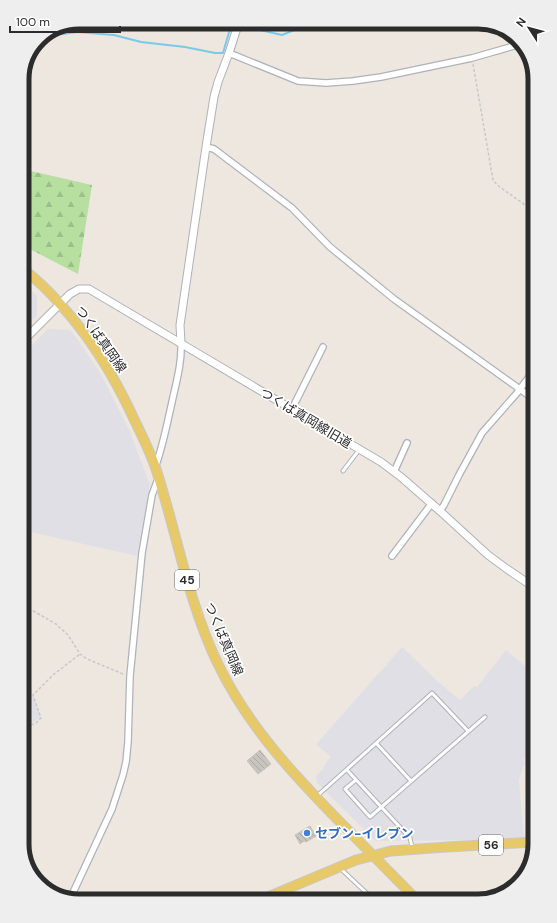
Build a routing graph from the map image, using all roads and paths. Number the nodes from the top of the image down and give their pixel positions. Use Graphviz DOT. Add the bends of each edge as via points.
graph roads {
  1 [pos="237,29"];
  2 [pos="509,47"];
  3 [pos="229,53"];
  4 [pos="472,58"];
  5 [pos="206,147"];
  6 [pos="528,207"];
  7 [pos="29,274"];
  8 [pos="60,304"];
  9 [pos="29,335"];
  10 [pos="181,343"];
  11 [pos="323,347"];
  12 [pos="528,378"];
  13 [pos="520,389"];
  14 [pos="528,395"];
  15 [pos="292,409"];
  16 [pos="407,443"];
  17 [pos="360,449"];
  18 [pos="155,468"];
  19 [pos="343,471"];
  20 [pos="394,472"];
  21 [pos="158,479"];
  22 [pos="432,503"];
  23 [pos="440,511"];
  24 [pos="392,556"];
  25 [pos="528,583"];
  26 [pos="29,609"];
  27 [pos="80,654"];
  28 [pos="130,676"];
  29 [pos="485,716"];
  30 [pos="29,726"];
  31 [pos="468,731"];
  32 [pos="376,744"];
  33 [pos="346,770"];
  34 [pos="356,780"];
  35 [pos="411,781"];
  36 [pos="316,797"];
  37 [pos="381,807"];
  38 [pos="528,842"];
  39 [pos="413,849"];
  40 [pos="373,855"];
  41 [pos="340,867"];
  42 [pos="73,894"];
  43 [pos="275,894"];
  44 [pos="369,894"];
  45 [pos="411,894"];
  1 -- 3 [label="street"];
  2 -- 4 [label="street"];
  3 -- 4 [label="street" via="298,81 326,83 353,81"];
  3 -- 5 [label="street" via="214,96"];
  4 -- 6 [label="path" via="493,180"];
  5 -- 10 [label="street" via="180,325"];
  5 -- 13 [label="street" via="214,149 292,208 330,247 394,299"];
  7 -- 8 [label="main road, つくば真岡線 / 45"];
  8 -- 9 [label="street, つくば真岡線旧道"];
  8 -- 10 [label="street, つくば真岡線旧道" via="76,290 90,289"];
  8 -- 18 [label="main road, つくば真岡線 / 45" via="106,364 143,437"];
  10 -- 15 [label="street, つくば真岡線旧道"];
  10 -- 18 [label="street" via="181,358"];
  11 -- 15 [label="street"];
  12 -- 13 [label="street"];
  13 -- 14 [label="street"];
  13 -- 23 [label="street" via="482,433"];
  15 -- 17 [label="street, つくば真岡線旧道"];
  16 -- 20 [label="street"];
  17 -- 19 [label="lane"];
  17 -- 20 [label="street, つくば真岡線旧道"];
  18 -- 21 [label="main road, つくば真岡線 / 45"];
  20 -- 22 [label="street, つくば真岡線旧道"];
  21 -- 28 [label="street" via="152,495 142,553"];
  21 -- 36 [label="main road, つくば真岡線 / 45" via="197,612 217,663 261,734"];
  22 -- 23 [label="street, つくば真岡線旧道"];
  22 -- 24 [label="street"];
  23 -- 25 [label="street, つくば真岡線旧道" via="488,555"];
  26 -- 27 [label="path" via="56,624 68,635"];
  27 -- 28 [label="path"];
  27 -- 30 [label="path" via="33,695 42,718"];
  28 -- 42 [label="street" via="128,742 123,775 112,809"];
  29 -- 31 [label="lane"];
  31 -- 32 [label="lane" via="432,693"];
  31 -- 35 [label="lane"];
  32 -- 33 [label="lane"];
  32 -- 35 [label="lane"];
  33 -- 34 [label="lane"];
  33 -- 36 [label="lane"];
  34 -- 37 [label="lane"];
  34 -- 37 [label="lane" via="345,790 370,817"];
  35 -- 37 [label="lane"];
  36 -- 40 [label="main road, つくば真岡線 / 45"];
  37 -- 39 [label="lane" via="410,838"];
  38 -- 39 [label="main road, 56"];
  39 -- 40 [label="main road, 56"];
  40 -- 41 [label="main road, 56"];
  40 -- 45 [label="main road, つくば真岡線 / 45"];
  41 -- 43 [label="main road, 56"];
  41 -- 44 [label="lane"];
}
